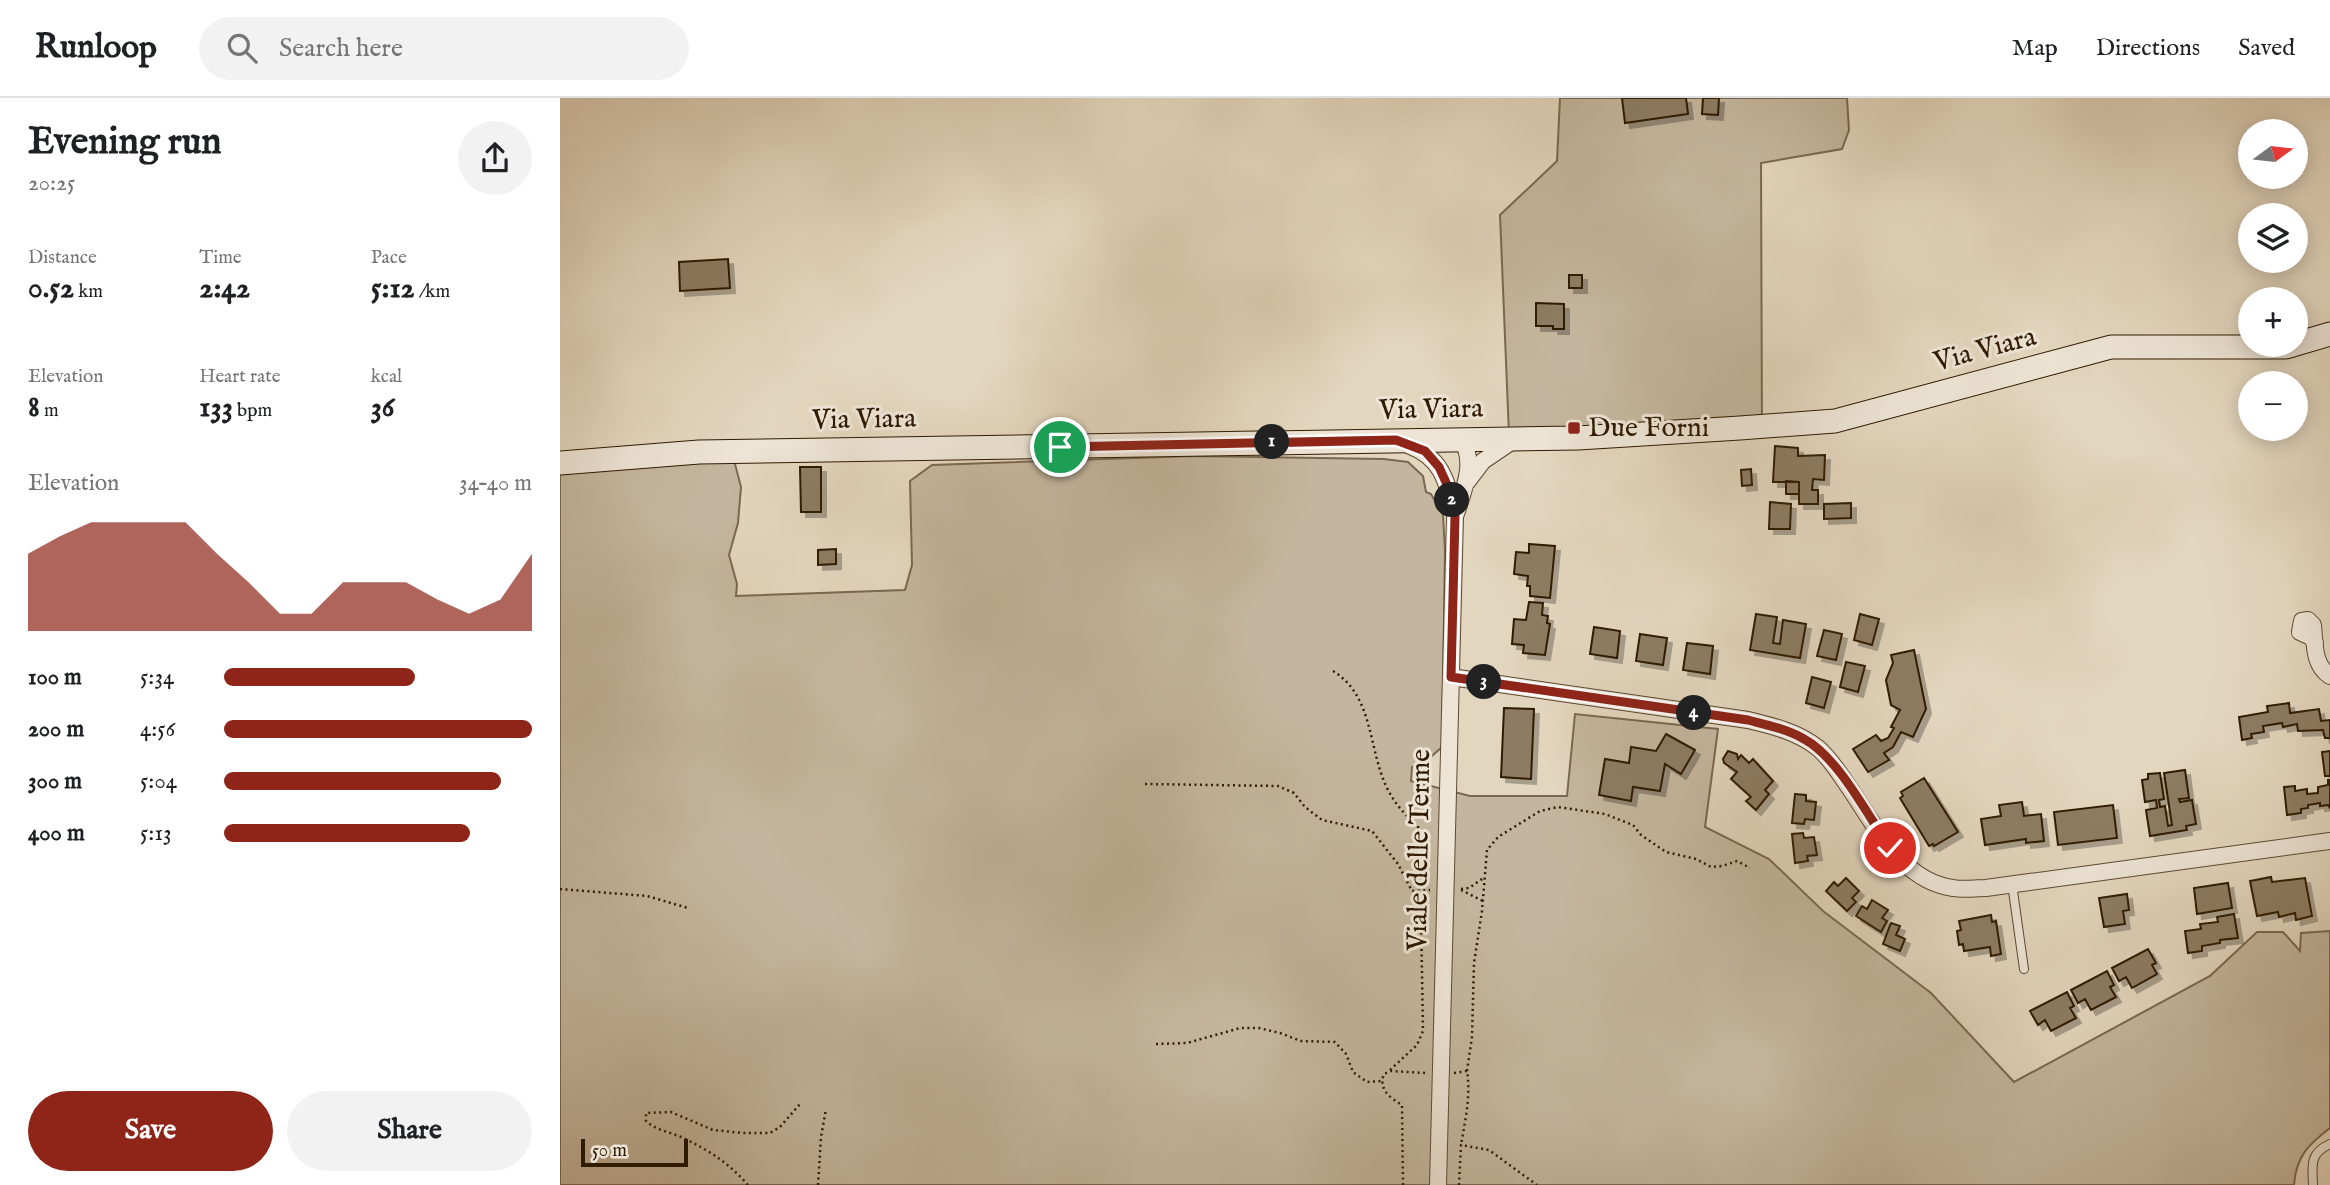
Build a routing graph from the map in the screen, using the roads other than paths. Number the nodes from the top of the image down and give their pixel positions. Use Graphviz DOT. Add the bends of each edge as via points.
graph roads {
  1 [pos="2330,334"];
  2 [pos="2308,340"];
  3 [pos="2238,346"];
  4 [pos="1517,439"];
  5 [pos="1396,440"];
  6 [pos="1456,440"];
  7 [pos="560,463"];
  8 [pos="1439,467"];
  9 [pos="1467,482"];
  10 [pos="1455,516"];
  11 [pos="2315,643"];
  12 [pos="2330,676"];
  13 [pos="1451,677"];
  14 [pos="2330,841"];
  15 [pos="2011,884"];
  16 [pos="2024,969"];
  17 [pos="2330,1144"];
  18 [pos="1438,1185"];
  19 [pos="2313,1185"];
  1 -- 2 [label="main road, Via Viara"];
  3 -- 4 [label="main road, Via Viara" via="2111,347 1835,421"];
  4 -- 6 [label="main road, Via Viara"];
  4 -- 9 [label="street, Viale delle Terme" via="1483,461"];
  5 -- 6 [label="main road, Via Viara"];
  5 -- 7 [label="main road, Via Viara" via="699,452"];
  5 -- 8 [label="street" via="1425,451"];
  6 -- 8 [label="street"];
  6 -- 9 [label="street, Viale delle Terme" via="1466,446 1469,456"];
  8 -- 10 [label="street, Viale delle Terme"];
  9 -- 10 [label="street, Viale delle Terme"];
  10 -- 13 [label="street, Viale delle Terme"];
  11 -- 12 [label="street" via="2318,663"];
  13 -- 15 [label="street" via="1779,728 1805,739 1827,757 1890,848 1923,878 1952,888"];
  13 -- 18 [label="street, Viale delle Terme"];
  14 -- 15 [label="street"];
  15 -- 16 [label="lane"];
  17 -- 19 [label="lane" via="2313,1157"];
}
